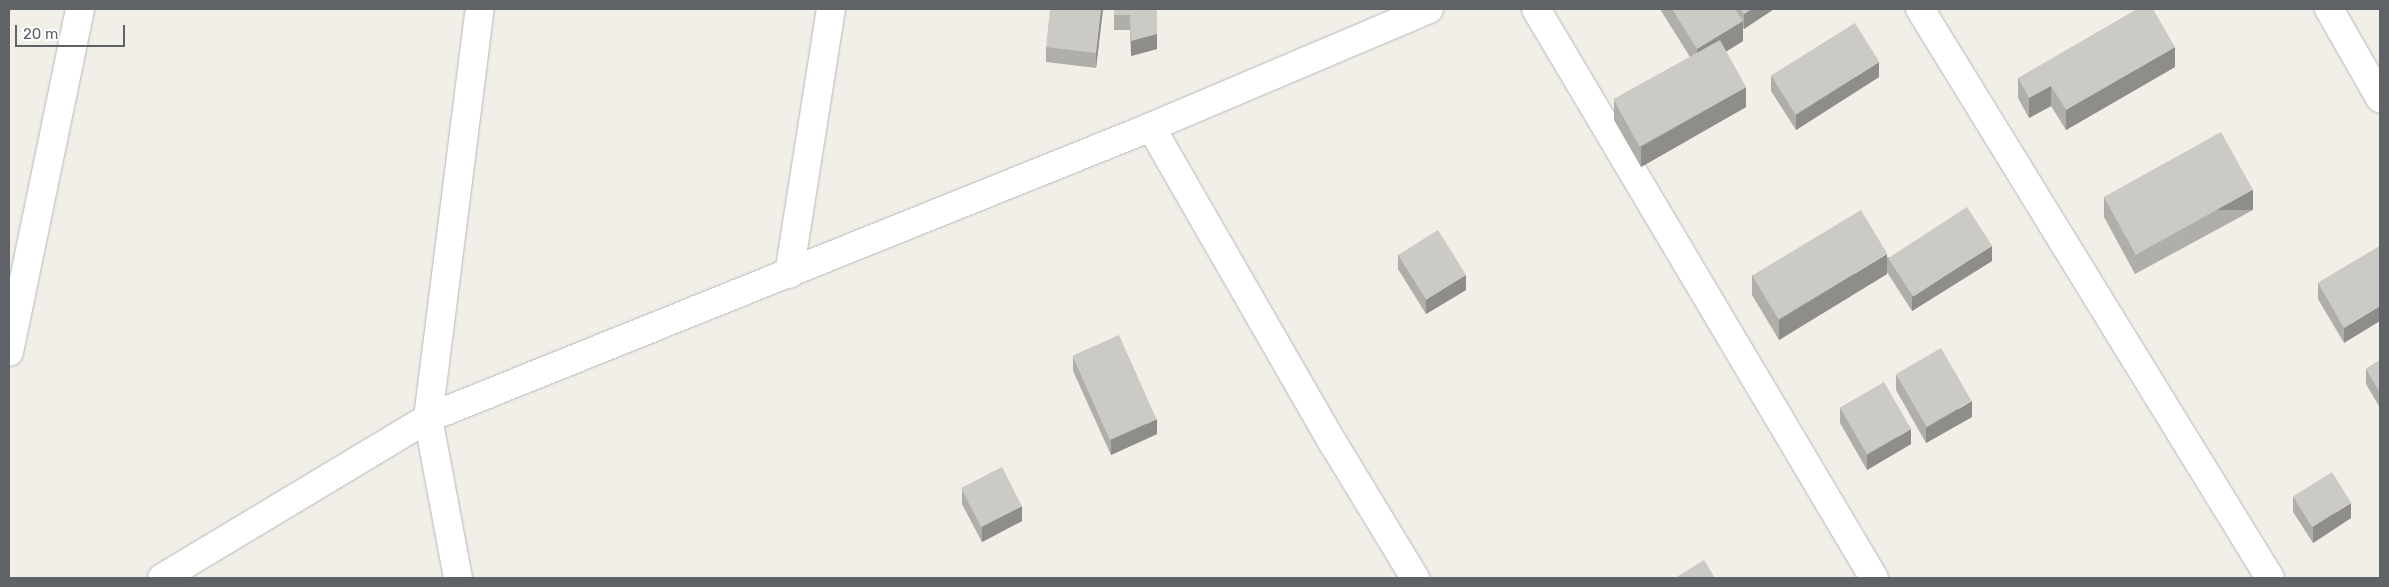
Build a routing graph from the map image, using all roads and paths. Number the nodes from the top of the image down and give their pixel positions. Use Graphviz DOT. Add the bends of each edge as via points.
graph roads {
  1 [pos="80,9"];
  2 [pos="480,9"];
  3 [pos="831,9"];
  4 [pos="1430,9"];
  5 [pos="1536,9"];
  6 [pos="1920,9"];
  7 [pos="2329,9"];
  8 [pos="2380,98"];
  9 [pos="1151,127"];
  10 [pos="789,274"];
  11 [pos="9,352"];
  12 [pos="428,418"];
  13 [pos="162,578"];
  14 [pos="458,578"];
  15 [pos="1415,578"];
  16 [pos="1874,578"];
  17 [pos="2270,578"];
  1 -- 11 [label="street"];
  2 -- 12 [label="street"];
  3 -- 10 [label="street"];
  4 -- 9 [label="street"];
  5 -- 16 [label="street"];
  6 -- 17 [label="street"];
  7 -- 8 [label="street"];
  9 -- 10 [label="street"];
  9 -- 15 [label="street" via="1333,443"];
  10 -- 12 [label="street"];
  12 -- 13 [label="street"];
  12 -- 14 [label="street"];
}
